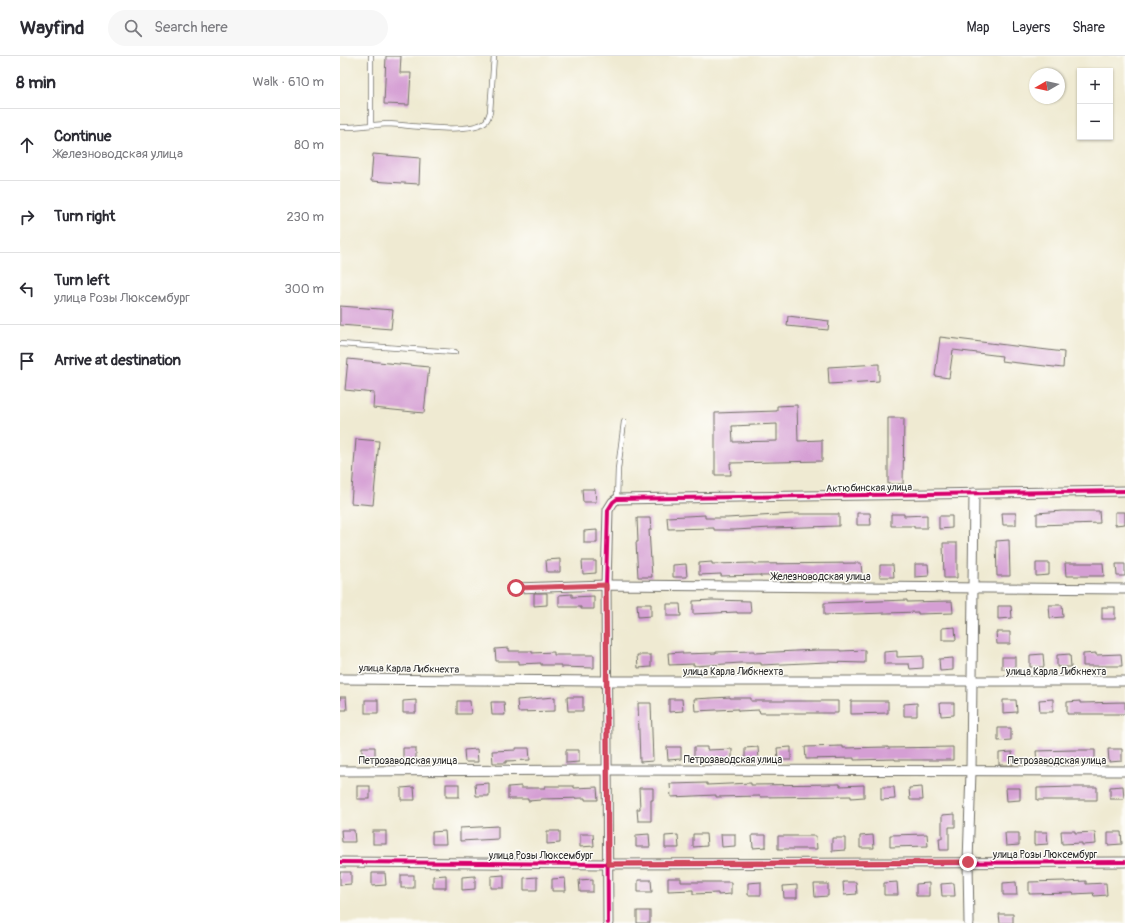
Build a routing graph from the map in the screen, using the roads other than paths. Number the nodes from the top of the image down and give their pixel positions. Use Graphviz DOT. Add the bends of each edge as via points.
graph roads {
  1 [pos="371,56"];
  2 [pos="494,56"];
  3 [pos="371,125"];
  4 [pos="340,128"];
  5 [pos="340,344"];
  6 [pos="455,352"];
  7 [pos="624,422"];
  8 [pos="1125,491"];
  9 [pos="974,493"];
  10 [pos="615,501"];
  11 [pos="606,585"];
  12 [pos="516,588"];
  13 [pos="973,588"];
  14 [pos="1125,589"];
  15 [pos="340,679"];
  16 [pos="606,681"];
  17 [pos="1125,681"];
  18 [pos="972,682"];
  19 [pos="607,770"];
  20 [pos="340,771"];
  21 [pos="972,771"];
  22 [pos="1125,771"];
  23 [pos="340,862"];
  24 [pos="968,862"];
  25 [pos="1125,862"];
  26 [pos="608,864"];
  27 [pos="608,923"];
  28 [pos="969,923"];
  1 -- 3 [label="lane"];
  2 -- 3 [label="lane" via="490,112 487,120 481,124 465,127"];
  3 -- 4 [label="lane"];
  5 -- 6 [label="lane"];
  7 -- 10 [label="lane"];
  8 -- 9 [label="street, Актюбинская улица"];
  9 -- 10 [label="street, Актюбинская улица"];
  9 -- 13 [label="street"];
  10 -- 11 [label="street" via="608,510"];
  11 -- 12 [label="street, Железноводская улица"];
  11 -- 13 [label="street, Железноводская улица"];
  11 -- 16 [label="street"];
  13 -- 14 [label="street, Железноводская улица"];
  13 -- 18 [label="street"];
  15 -- 16 [label="street, улица Карла Либкнехта"];
  16 -- 18 [label="street, улица Карла Либкнехта"];
  16 -- 19 [label="street"];
  17 -- 18 [label="street, улица Карла Либкнехта"];
  18 -- 21 [label="street"];
  19 -- 20 [label="street, Петрозаводская улица"];
  19 -- 21 [label="street, Петрозаводская улица"];
  19 -- 26 [label="street"];
  21 -- 22 [label="street, Петрозаводская улица"];
  21 -- 24 [label="street"];
  23 -- 26 [label="street, улица Розы Люксембург"];
  24 -- 25 [label="street, улица Розы Люксембург"];
  24 -- 26 [label="street, улица Розы Люксембург"];
  24 -- 28 [label="street"];
  26 -- 27 [label="street"];
}
